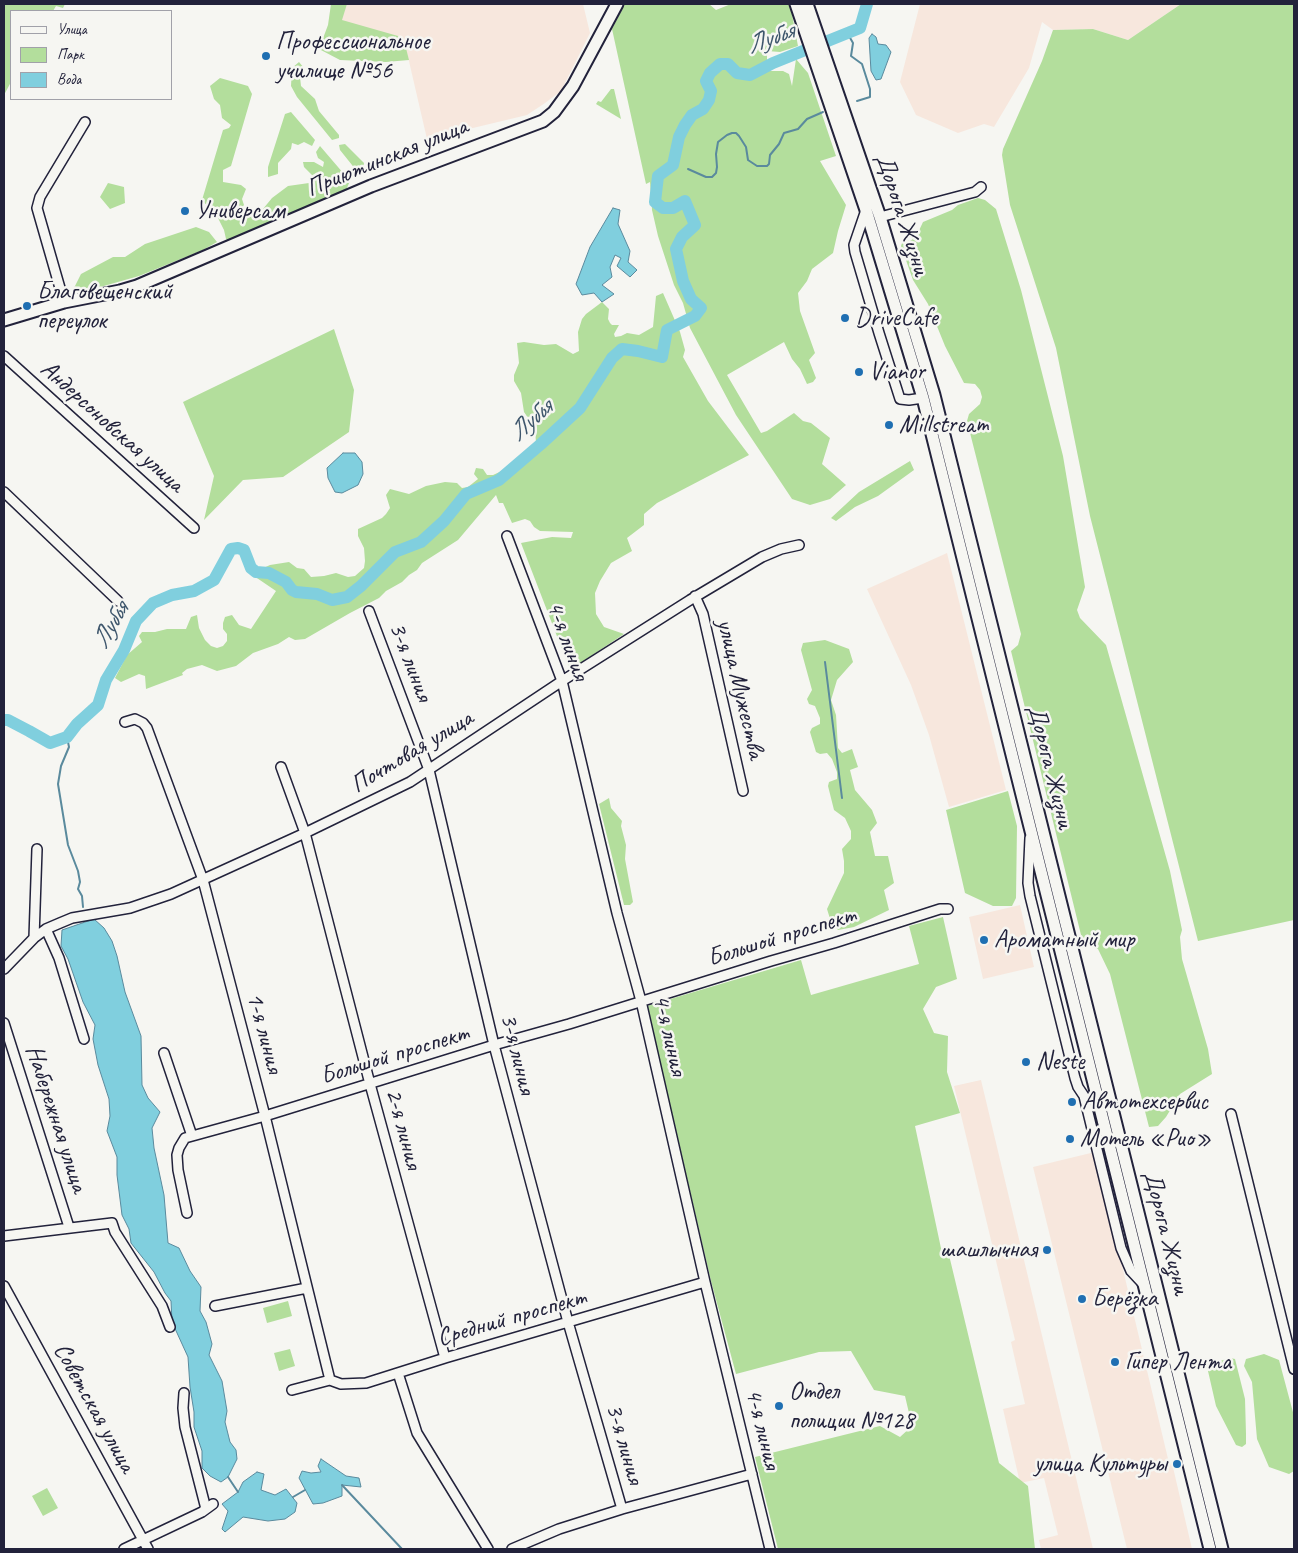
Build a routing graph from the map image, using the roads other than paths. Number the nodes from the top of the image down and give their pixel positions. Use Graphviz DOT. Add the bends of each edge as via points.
graph roads {
  1 [pos="617,4"];
  2 [pos="796,4"];
  3 [pos="807,4"];
  4 [pos="809,28"];
  5 [pos="820,60"];
  6 [pos="85,122"];
  7 [pos="981,187"];
  8 [pos="866,210"];
  9 [pos="880,217"];
  10 [pos="64,302"];
  11 [pos="4,320"];
  12 [pos="4,356"];
  13 [pos="923,398"];
  14 [pos="4,492"];
  15 [pos="194,528"];
  16 [pos="507,536"];
  17 [pos="799,545"];
  18 [pos="695,596"];
  19 [pos="118,601"];
  20 [pos="369,610"];
  21 [pos="562,680"];
  22 [pos="125,722"];
  23 [pos="281,767"];
  24 [pos="429,770"];
  25 [pos="743,792"];
  26 [pos="1030,826"];
  27 [pos="305,833"];
  28 [pos="37,849"];
  29 [pos="203,880"];
  30 [pos="948,909"];
  31 [pos="46,929"];
  32 [pos="34,938"];
  33 [pos="4,969"];
  34 [pos="641,1001"];
  35 [pos="4,1023"];
  36 [pos="84,1039"];
  37 [pos="494,1045"];
  38 [pos="164,1053"];
  39 [pos="370,1084"];
  40 [pos="1231,1114"];
  41 [pos="265,1116"];
  42 [pos="192,1136"];
  43 [pos="187,1213"];
  44 [pos="70,1227"];
  45 [pos="4,1236"];
  46 [pos="705,1282"];
  47 [pos="4,1286"];
  48 [pos="1145,1286"];
  49 [pos="308,1288"];
  50 [pos="215,1306"];
  51 [pos="568,1322"];
  52 [pos="170,1327"];
  53 [pos="444,1358"];
  54 [pos="1294,1369"];
  55 [pos="398,1373"];
  56 [pos="330,1380"];
  57 [pos="292,1390"];
  58 [pos="184,1392"];
  59 [pos="752,1474"];
  60 [pos="622,1509"];
  61 [pos="143,1539"];
  62 [pos="124,1549"];
  63 [pos="148,1549"];
  64 [pos="488,1549"];
  65 [pos="512,1549"];
  66 [pos="770,1549"];
  67 [pos="1210,1549"];
  68 [pos="1222,1549"];
  1 -- 10 [label="main road, Приютинская улица" via="573,86 543,121 371,186 137,286"];
  2 -- 4 [label="main road, Дорога Жизни"];
  3 -- 4 [label="main road, Дорога Жизни"];
  4 -- 5 [label="main road, Дорога Жизни"];
  5 -- 8 [label="main road, Дорога Жизни"];
  5 -- 9 [label="main road, Дорога Жизни"];
  6 -- 10 [label="street" via="40,197 37,208"];
  7 -- 9 [label="street" via="975,192"];
  8 -- 13 [label="main road, Дорога Жизни"];
  8 -- 13 [label="street" via="854,252 900,399"];
  9 -- 68 [label="main road, Дорога Жизни" via="934,395"];
  10 -- 11 [label="main road, Приютинская улица"];
  12 -- 15 [label="street, Андерсоновская улица"];
  13 -- 26 [label="main road, Дорога Жизни"];
  14 -- 19 [label="street"];
  16 -- 21 [label="street, 4-я линия"];
  17 -- 18 [label="street, Почтовая улица" via="762,557"];
  18 -- 21 [label="street, Почтовая улица"];
  18 -- 25 [label="street, улица Мужества" via="703,614"];
  20 -- 24 [label="street, 3-я линия"];
  21 -- 24 [label="street, Почтовая улица"];
  21 -- 34 [label="street, 4-я линия"];
  22 -- 29 [label="street, 1-я линия" via="135,718 147,728"];
  23 -- 27 [label="street, 2-я линия"];
  24 -- 27 [label="street, Почтовая улица"];
  24 -- 37 [label="street, 3-я линия"];
  26 -- 48 [label="main road, Дорога Жизни"];
  26 -- 48 [label="street" via="1030,896 1075,1078 1084,1096 1121,1248 1131,1271"];
  27 -- 29 [label="street, Почтовая улица"];
  27 -- 39 [label="street, 2-я линия"];
  28 -- 32 [label="street"];
  29 -- 31 [label="street, Почтовая улица" via="151,902 72,918"];
  29 -- 41 [label="street, 1-я линия"];
  30 -- 34 [label="street, Большой проспект"];
  31 -- 32 [label="street, Почтовая улица"];
  31 -- 36 [label="street" via="59,958"];
  32 -- 33 [label="street, Почтовая улица"];
  34 -- 37 [label="street, Большой проспект"];
  34 -- 46 [label="street, 4-я линия"];
  35 -- 44 [label="street, Набережная улица"];
  37 -- 39 [label="street, Большой проспект"];
  37 -- 51 [label="street, 3-я линия"];
  38 -- 42 [label="street"];
  39 -- 41 [label="street, Большой проспект"];
  39 -- 53 [label="street, 2-я линия"];
  40 -- 54 [label="street"];
  41 -- 42 [label="street, Большой проспект"];
  41 -- 49 [label="street, 1-я линия"];
  42 -- 43 [label="street" via="185,1138 177,1155"];
  44 -- 45 [label="street"];
  44 -- 52 [label="street" via="112,1223 162,1306"];
  46 -- 51 [label="street, Средний проспект"];
  46 -- 59 [label="street, 4-я линия"];
  47 -- 61 [label="street, Советская улица"];
  48 -- 67 [label="main road, Дорога Жизни"];
  49 -- 50 [label="street"];
  49 -- 56 [label="street, 1-я линия"];
  51 -- 53 [label="street, Средний проспект"];
  51 -- 60 [label="street, 3-я линия"];
  53 -- 55 [label="street, Средний проспект"];
  55 -- 56 [label="street, Средний проспект" via="366,1384 341,1384"];
  55 -- 64 [label="street" via="417,1433"];
  56 -- 57 [label="street"];
  58 -- 61 [label="street" via="185,1427 210,1506"];
  59 -- 60 [label="street"];
  59 -- 66 [label="street, 4-я линия"];
  60 -- 65 [label="street"];
  61 -- 62 [label="street"];
  61 -- 63 [label="street, Советская улица"];
}
